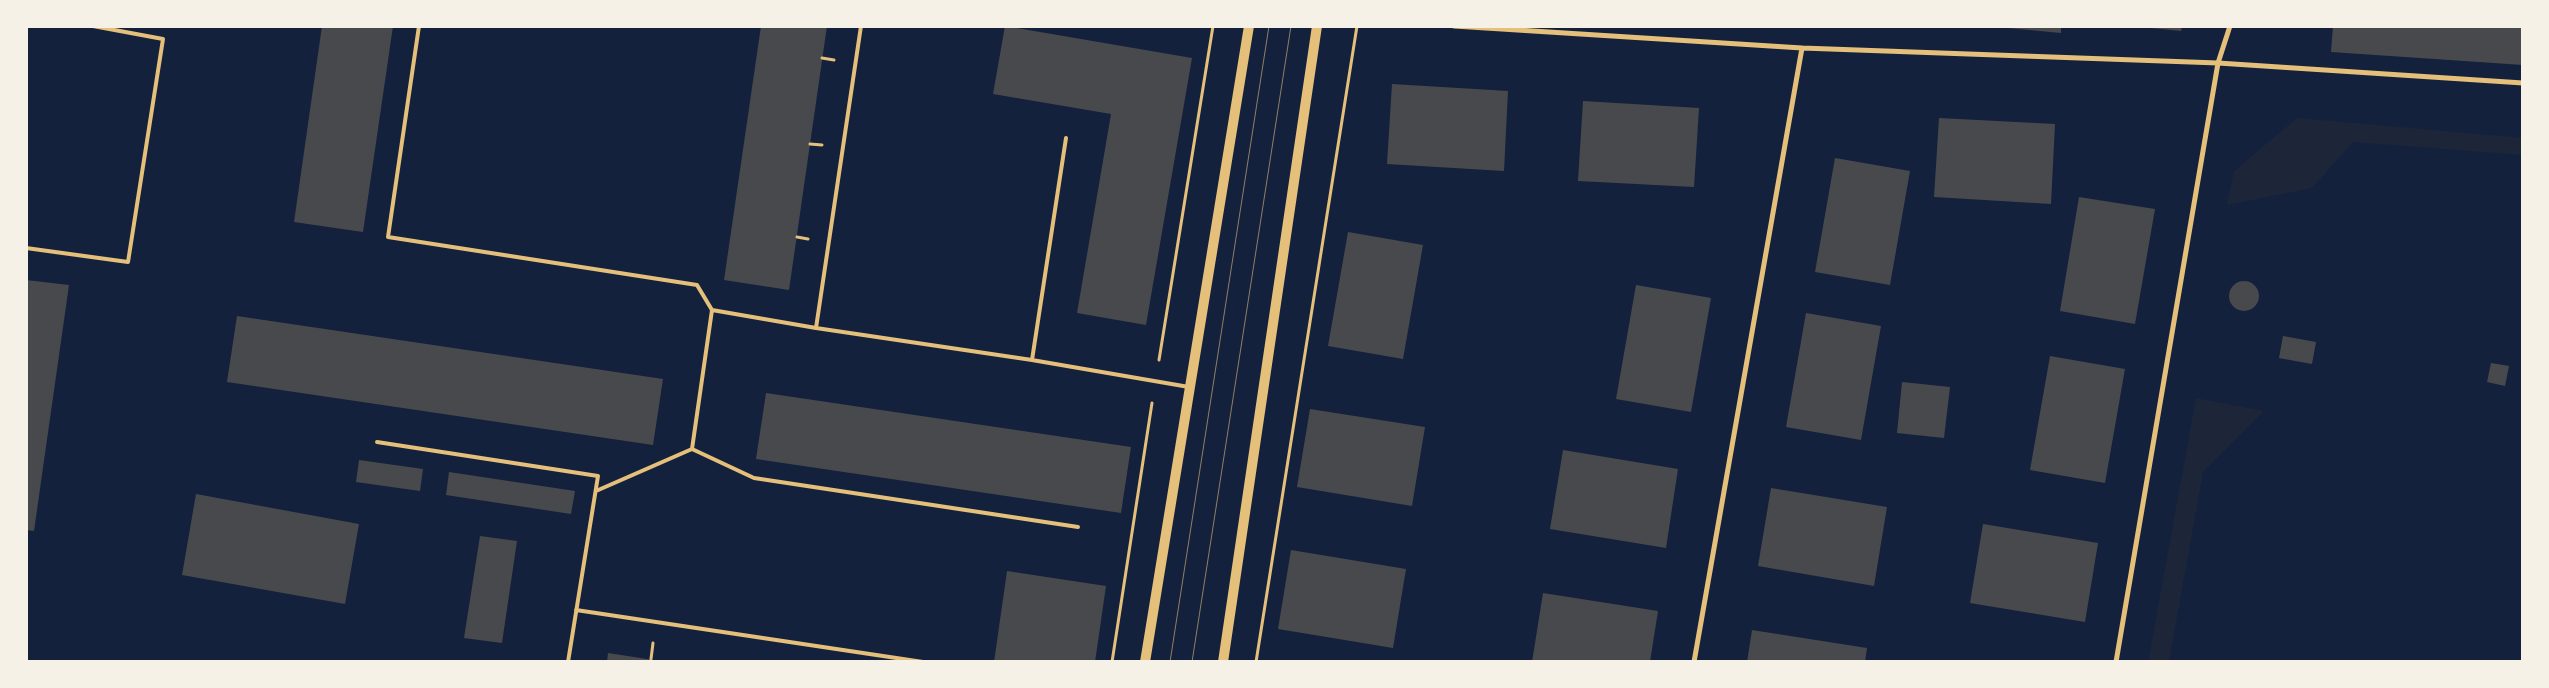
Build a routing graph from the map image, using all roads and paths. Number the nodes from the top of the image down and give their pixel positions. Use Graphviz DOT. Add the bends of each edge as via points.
graph roads {
  1 [pos="93,26"];
  2 [pos="418,26"];
  3 [pos="861,26"];
  4 [pos="1213,26"];
  5 [pos="1249,26"];
  6 [pos="1317,26"];
  7 [pos="1358,26"];
  8 [pos="1454,26"];
  9 [pos="2230,26"];
  10 [pos="1802,48"];
  11 [pos="2218,63"];
  12 [pos="2523,83"];
  13 [pos="1066,138"];
  14 [pos="26,248"];
  15 [pos="712,310"];
  16 [pos="816,328"];
  17 [pos="1032,360"];
  18 [pos="1156,381"];
  19 [pos="1189,387"];
  20 [pos="377,442"];
  21 [pos="692,449"];
  22 [pos="596,491"];
  23 [pos="1078,527"];
  24 [pos="576,610"];
  25 [pos="568,662"];
  26 [pos="923,662"];
  27 [pos="1112,662"];
  28 [pos="1145,662"];
  29 [pos="1223,662"];
  30 [pos="1256,662"];
  31 [pos="1694,662"];
  32 [pos="2116,662"];
  1 -- 14 [label="lane" via="163,39 128,262"];
  2 -- 15 [label="lane" via="388,237 697,285"];
  3 -- 16 [label="lane"];
  4 -- 18 [label="path"];
  5 -- 19 [label="main road"];
  6 -- 29 [label="main road"];
  7 -- 30 [label="path"];
  8 -- 10 [label="street"];
  9 -- 11 [label="street"];
  10 -- 11 [label="street"];
  10 -- 31 [label="street"];
  11 -- 12 [label="street"];
  11 -- 32 [label="street"];
  13 -- 17 [label="lane"];
  15 -- 16 [label="lane"];
  15 -- 21 [label="lane"];
  16 -- 17 [label="lane"];
  17 -- 18 [label="lane"];
  18 -- 19 [label="lane"];
  18 -- 27 [label="path"];
  19 -- 28 [label="main road"];
  20 -- 22 [label="lane" via="598,476"];
  21 -- 22 [label="lane"];
  21 -- 23 [label="lane" via="754,478"];
  22 -- 24 [label="lane"];
  24 -- 25 [label="lane"];
  24 -- 26 [label="lane"];
}
